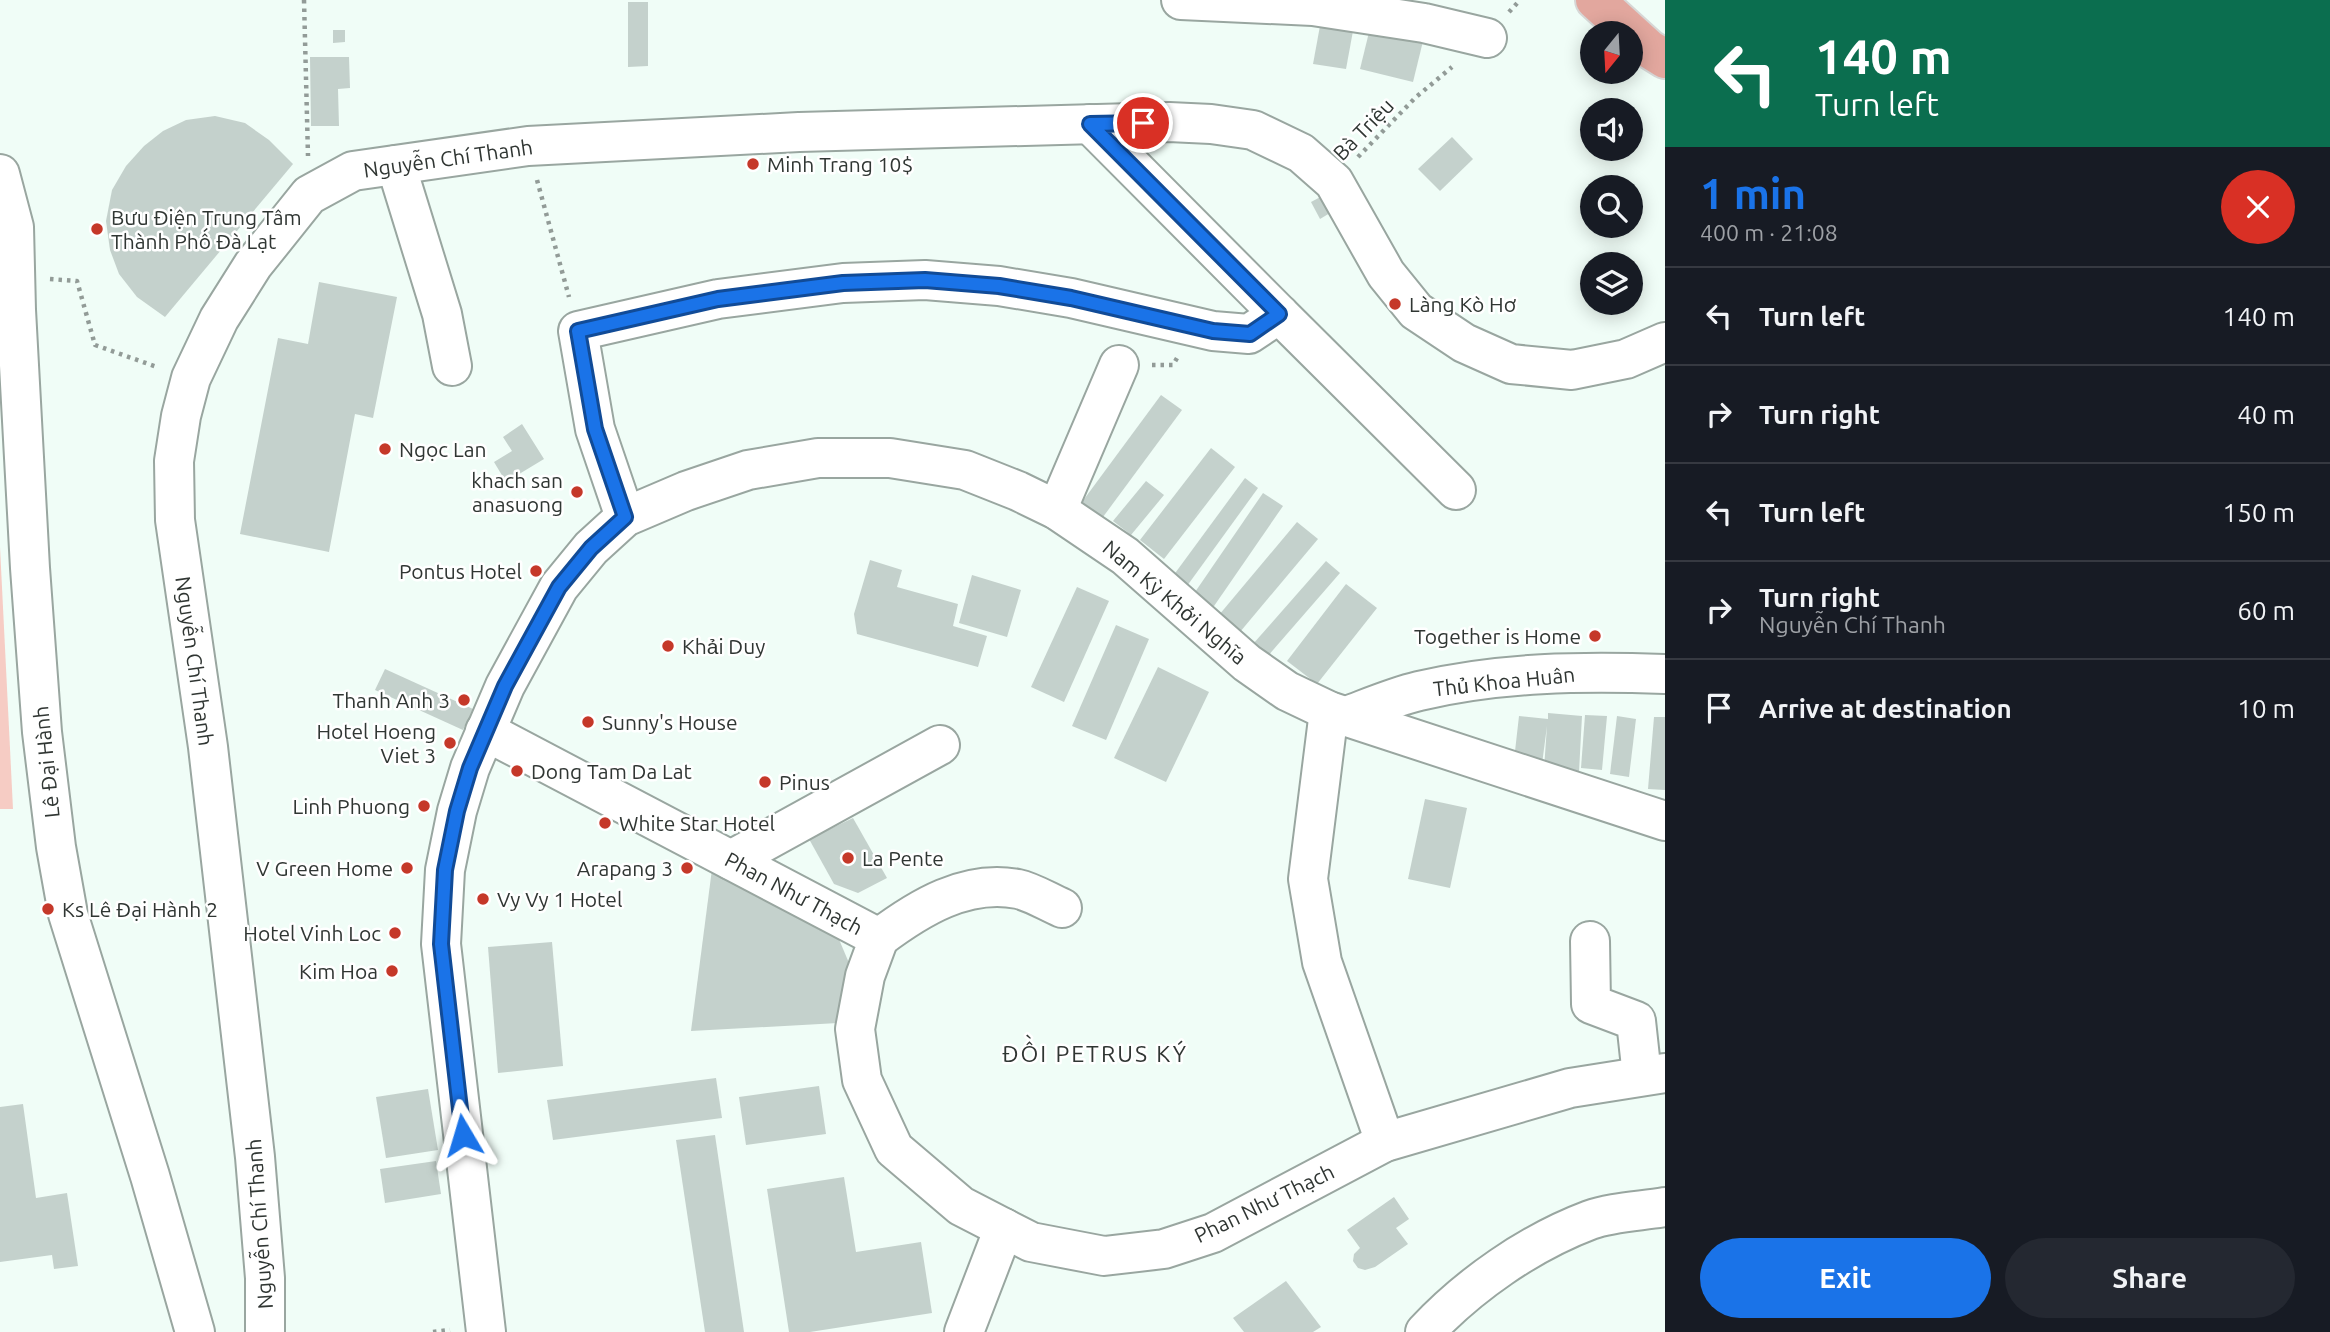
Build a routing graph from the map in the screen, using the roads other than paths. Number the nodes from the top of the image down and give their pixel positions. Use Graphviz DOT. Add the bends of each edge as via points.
graph roads {
  1 [pos="1181,0"];
  2 [pos="1595,0"];
  3 [pos="1244,1"];
  4 [pos="1487,38"];
  5 [pos="1665,59"];
  6 [pos="1090,124"];
  7 [pos="396,165"];
  8 [pos="0,174"];
  9 [pos="1279,314"];
  10 [pos="1665,342"];
  11 [pos="1119,365"];
  12 [pos="452,366"];
  13 [pos="1456,490"];
  14 [pos="1057,510"];
  15 [pos="625,517"];
  16 [pos="1665,674"];
  17 [pos="1338,714"];
  18 [pos="485,731"];
  19 [pos="940,745"];
  20 [pos="1665,821"];
  21 [pos="731,860"];
  22 [pos="1062,908"];
  23 [pos="879,938"];
  24 [pos="1590,941"];
  25 [pos="1654,1074"];
  26 [pos="1385,1142"];
  27 [pos="1665,1207"];
  28 [pos="1003,1228"];
  29 [pos="195,1332"];
  30 [pos="265,1332"];
  31 [pos="486,1332"];
  32 [pos="964,1332"];
  33 [pos="1425,1332"];
  1 -- 3 [label="street"];
  2 -- 5 [label="main road"];
  3 -- 4 [label="street" via="1313,6"];
  6 -- 7 [label="street, Nguyễn Chí Thanh" via="528,146"];
  6 -- 9 [label="street"];
  6 -- 10 [label="street, Nguyễn Chí Thanh" via="1212,124 1253,130 1301,152 1334,182 1386,274 1416,312 1464,343 1511,364 1572,370 1626,359"];
  7 -- 12 [label="street" via="442,314"];
  7 -- 30 [label="street, Nguyễn Chí Thanh" via="353,171 309,195 253,265 219,319 191,379 174,461 175,520 208,747 255,1157"];
  8 -- 29 [label="street, Lê Đại Hành" via="14,227 34,623 58,861 68,914"];
  9 -- 13 [label="street"];
  9 -- 15 [label="street" via="1250,334 1213,331 1059,296 925,280 843,283 718,299 578,331 595,429"];
  11 -- 14 [label="street"];
  14 -- 15 [label="street, Nam Kỳ Khởi Nghĩa" via="965,470 890,458 818,458 748,470"];
  14 -- 17 [label="street, Nam Kỳ Khởi Nghĩa" via="1125,556 1247,663 1287,691"];
  15 -- 18 [label="street, Nam Kỳ Khởi Nghĩa" via="559,587"];
  16 -- 17 [label="street, Thủ Khoa Huân" via="1513,676 1419,691"];
  17 -- 20 [label="street"];
  17 -- 26 [label="street" via="1308,879 1322,962"];
  18 -- 21 [label="street, Phan Như Thạch"];
  18 -- 31 [label="street, Nam Kỳ Khởi Nghĩa" via="457,811 445,870 441,944"];
  19 -- 21 [label="street"];
  21 -- 23 [label="street, Phan Như Thạch"];
  22 -- 23 [label="street, Phan Như Thạch" via="1019,889 987,887 952,895 912,913"];
  23 -- 28 [label="street, Phan Như Thạch" via="865,976 855,1028 862,1080 894,1149 961,1206"];
  24 -- 25 [label="street" via="1591,1004 1636,1021"];
  25 -- 26 [label="street, Phan Như Thạch" via="1570,1088"];
  26 -- 28 [label="street, Phan Như Thạch" via="1213,1233 1164,1249 1104,1255 1031,1242"];
  27 -- 33 [label="street" via="1592,1219 1528,1248 1444,1311"];
  28 -- 32 [label="street"];
}
